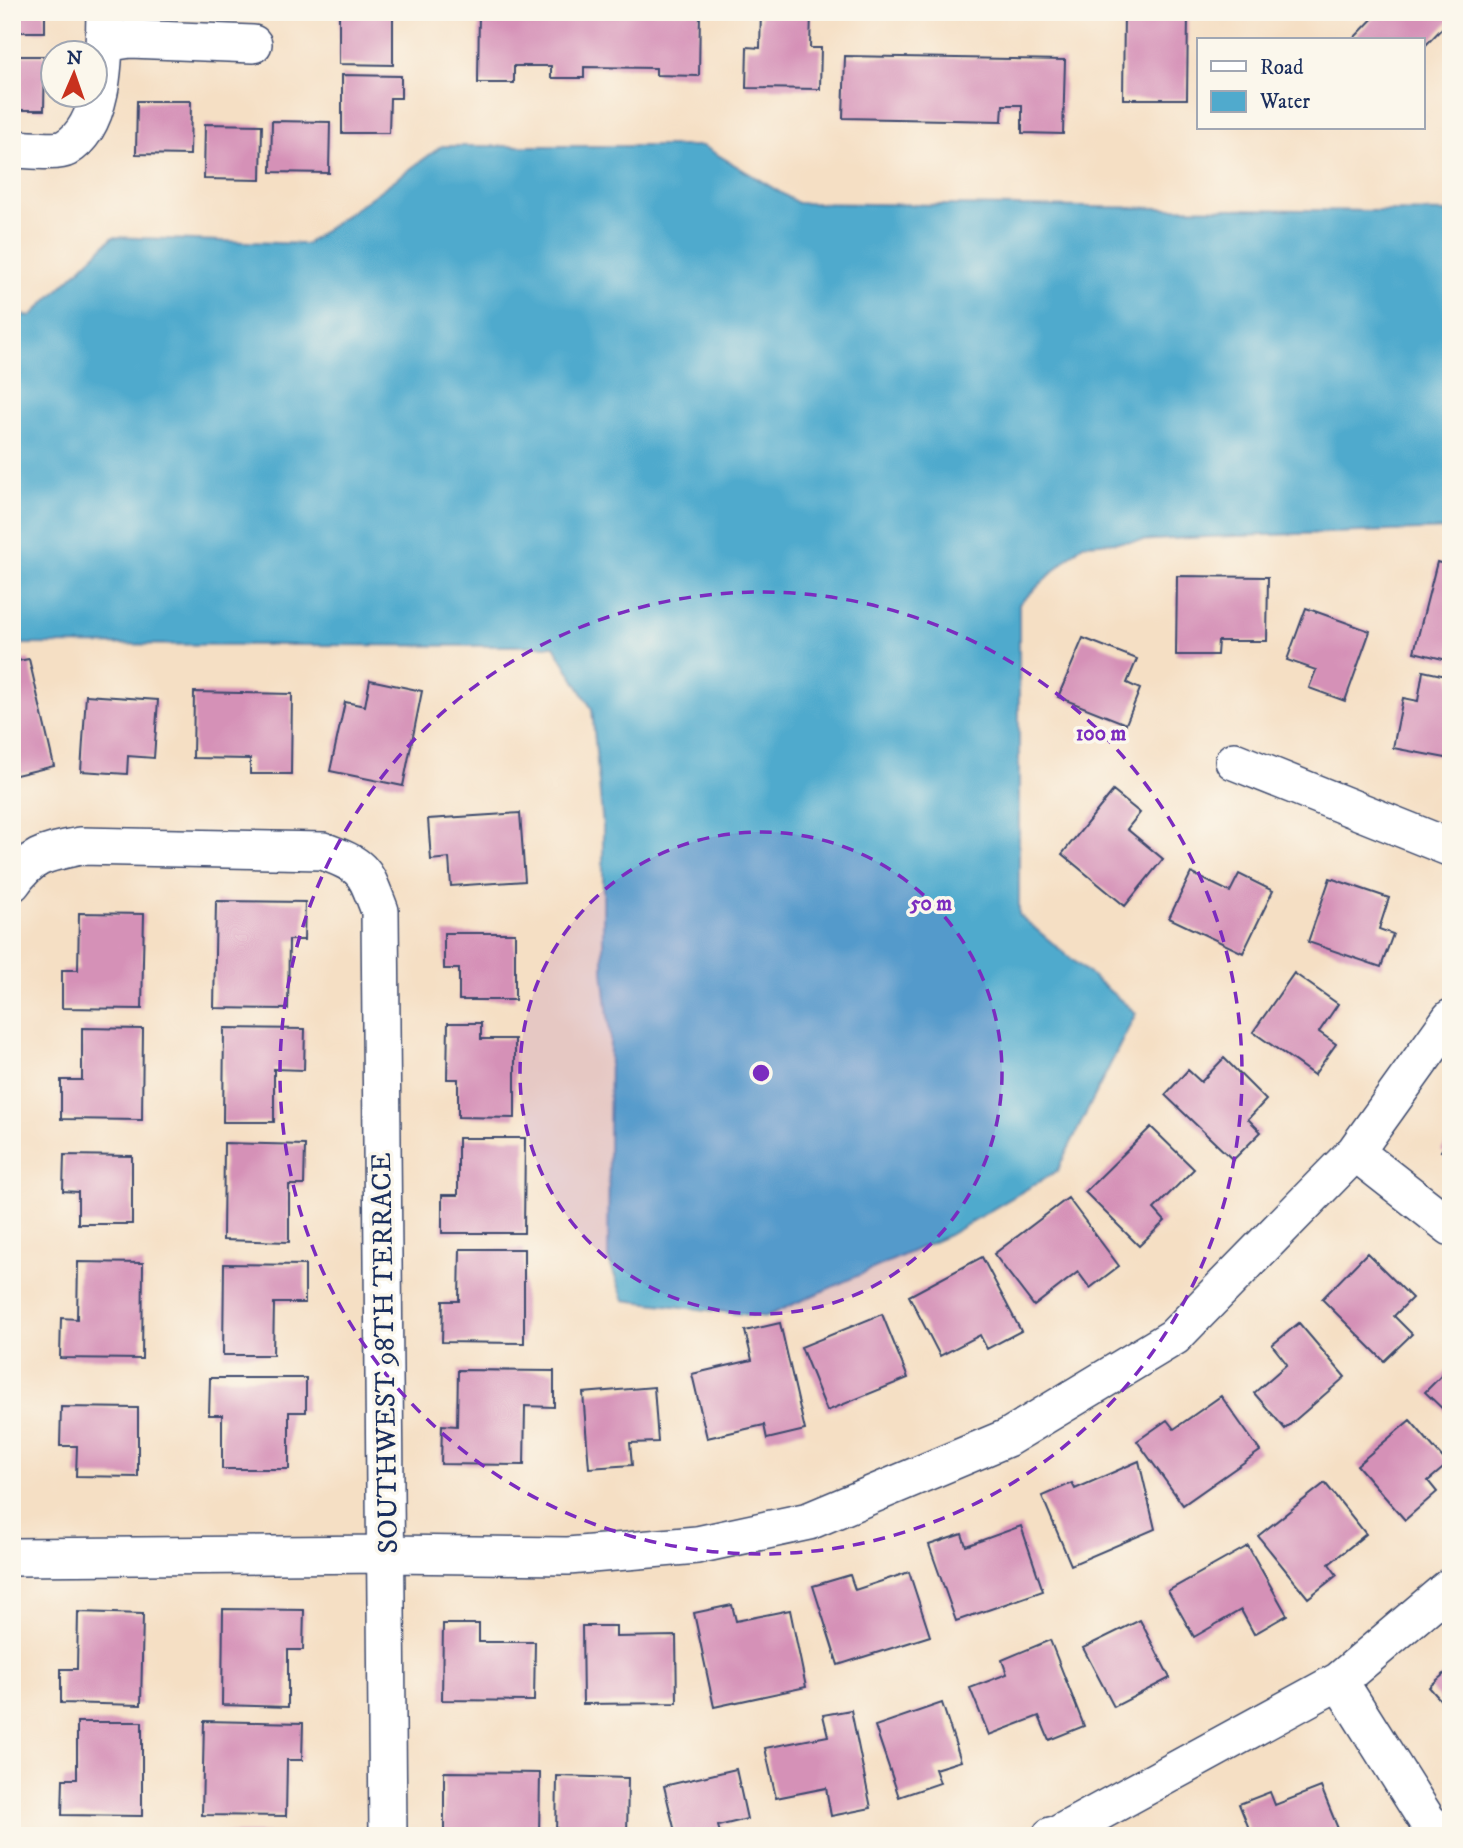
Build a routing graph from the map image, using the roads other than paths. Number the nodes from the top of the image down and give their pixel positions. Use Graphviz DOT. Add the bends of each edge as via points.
graph roads {
  1 [pos="105,28"];
  2 [pos="253,44"];
  3 [pos="12,149"];
  4 [pos="1234,761"];
  5 [pos="1451,848"];
  6 [pos="18,874"];
  7 [pos="1451,1018"];
  8 [pos="1355,1152"];
  9 [pos="1451,1227"];
  10 [pos="387,1554"];
  11 [pos="12,1557"];
  12 [pos="1451,1586"];
  13 [pos="1339,1681"];
  14 [pos="1056,1835"];
  15 [pos="388,1836"];
  16 [pos="1447,1836"];
  1 -- 2 [label="street" via="130,39"];
  1 -- 3 [label="street" via="96,111 78,137 64,149"];
  4 -- 5 [label="street"];
  6 -- 10 [label="street, SOUTHWEST 98TH TERRACE" via="45,854 80,846 323,851 354,862 365,873 380,911"];
  7 -- 8 [label="street"];
  8 -- 9 [label="street"];
  8 -- 10 [label="street" via="1174,1337 1007,1438 809,1521 697,1545 568,1556"];
  10 -- 11 [label="street"];
  10 -- 15 [label="street, SOUTHWEST 98TH TERRACE"];
  12 -- 13 [label="street"];
  13 -- 14 [label="street"];
  13 -- 16 [label="street" via="1428,1822"];
}
